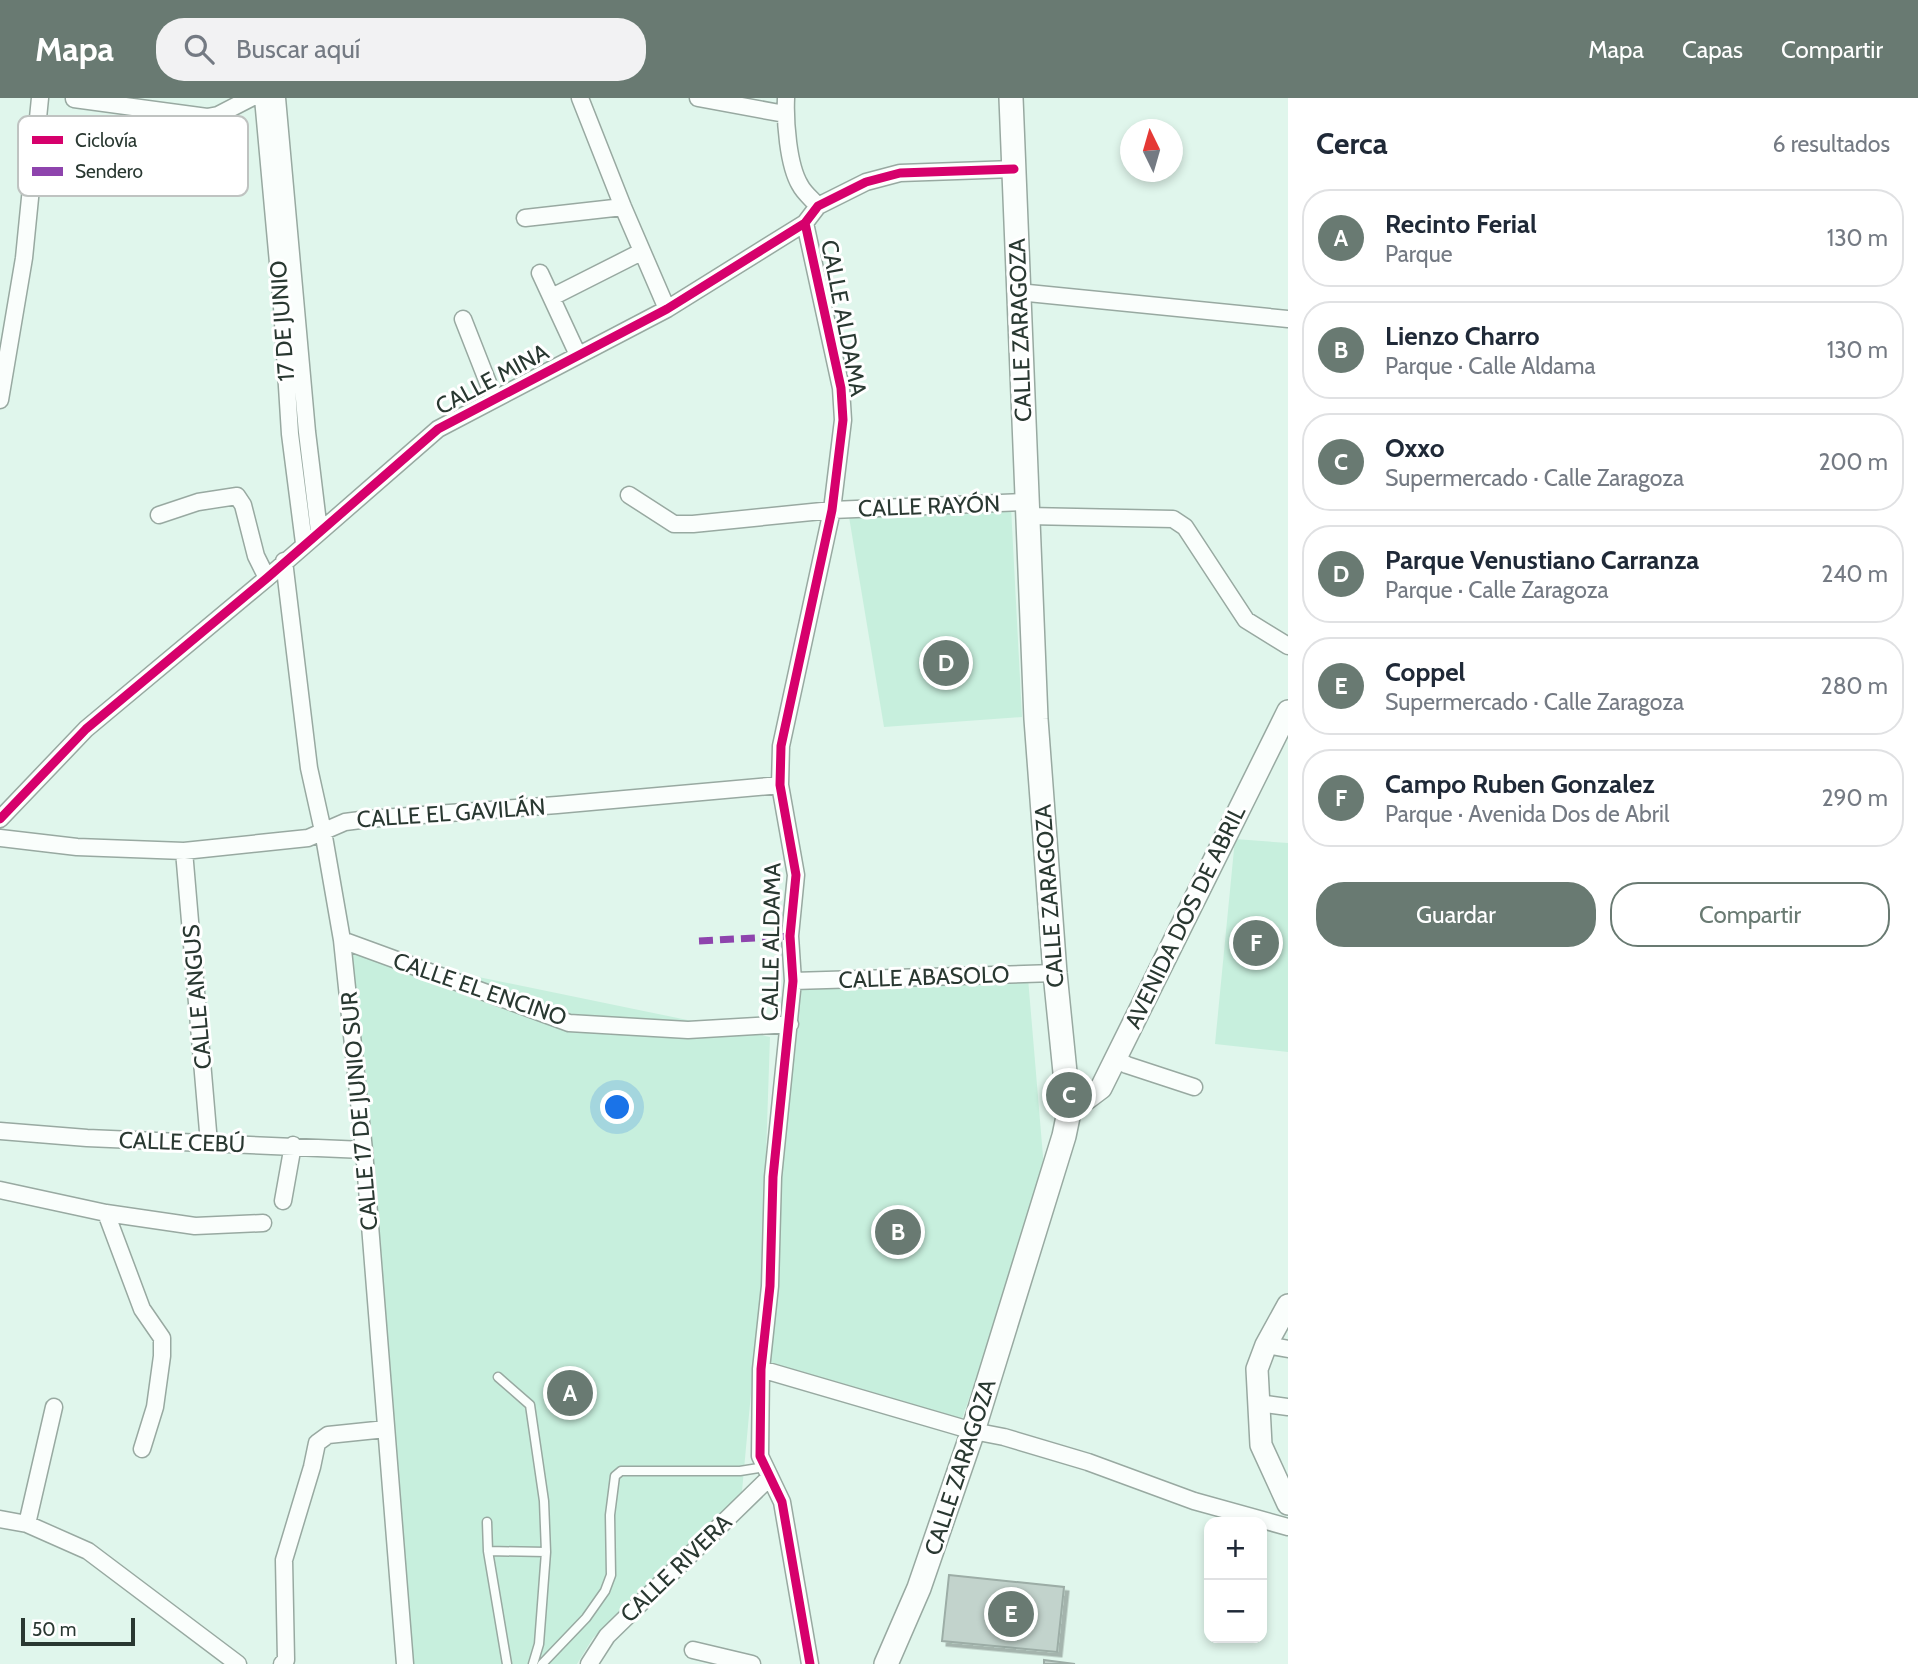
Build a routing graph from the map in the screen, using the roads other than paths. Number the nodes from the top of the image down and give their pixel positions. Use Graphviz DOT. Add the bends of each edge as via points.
graph roads {
  1 [pos="40,98"];
  2 [pos="251,98"];
  3 [pos="263,98"];
  4 [pos="277,98"];
  5 [pos="580,98"];
  6 [pos="698,98"];
  7 [pos="1011,98"];
  8 [pos="74,99"];
  9 [pos="785,106"];
  10 [pos="38,116"];
  11 [pos="200,116"];
  12 [pos="212,116"];
  13 [pos="1014,169"];
  14 [pos="30,196"];
  15 [pos="623,206"];
  16 [pos="818,206"];
  17 [pos="525,218"];
  18 [pos="805,223"];
  19 [pos="641,252"];
  20 [pos="540,273"];
  21 [pos="1018,292"];
  22 [pos="552,297"];
  23 [pos="289,306"];
  24 [pos="667,309"];
  25 [pos="463,319"];
  26 [pos="1288,319"];
  27 [pos="578,355"];
  28 [pos="494,398"];
  29 [pos="0,400"];
  30 [pos="307,432"];
  31 [pos="290,434"];
  32 [pos="629,495"];
  33 [pos="1027,509"];
  34 [pos="832,510"];
  35 [pos="159,514"];
  36 [pos="319,531"];
  37 [pos="304,544"];
  38 [pos="284,561"];
  39 [pos="267,578"];
  40 [pos="1288,646"];
  41 [pos="1288,711"];
  42 [pos="780,785"];
  43 [pos="0,819"];
  44 [pos="323,831"];
  45 [pos="0,838"];
  46 [pos="184,851"];
  47 [pos="342,940"];
  48 [pos="1055,973"];
  49 [pos="793,981"];
  50 [pos="790,1024"];
  51 [pos="1115,1059"];
  52 [pos="1194,1087"];
  53 [pos="1069,1112"];
  54 [pos="0,1131"];
  55 [pos="209,1143"];
  56 [pos="293,1145"];
  57 [pos="364,1150"];
  58 [pos="0,1190"];
  59 [pos="283,1201"];
  60 [pos="106,1213"];
  61 [pos="263,1223"];
  62 [pos="1288,1305"];
  63 [pos="1266,1345"];
  64 [pos="1288,1349"];
  65 [pos="761,1368"];
  66 [pos="498,1377"];
  67 [pos="1257,1402"];
  68 [pos="54,1406"];
  69 [pos="1288,1407"];
  70 [pos="386,1429"];
  71 [pos="973,1431"];
  72 [pos="142,1449"];
  73 [pos="767,1473"];
  74 [pos="1288,1504"];
  75 [pos="0,1519"];
  76 [pos="486,1522"];
  77 [pos="27,1524"];
  78 [pos="1288,1527"];
  79 [pos="488,1551"];
  80 [pos="546,1552"];
  81 [pos="693,1650"];
  82 [pos="238,1664"];
  83 [pos="282,1664"];
  84 [pos="405,1664"];
  85 [pos="507,1664"];
  86 [pos="533,1664"];
  87 [pos="542,1664"];
  88 [pos="589,1664"];
  89 [pos="752,1664"];
  90 [pos="810,1664"];
  91 [pos="886,1664"];
  1 -- 10 [label="street"];
  2 -- 12 [label="street"];
  3 -- 23 [label="street, 17 DE JUNIO"];
  4 -- 23 [label="street, 17 DE JUNIO"];
  5 -- 15 [label="street"];
  6 -- 9 [label="street"];
  7 -- 13 [label="main road, CALLE ZARAGOZA"];
  8 -- 11 [label="street"];
  9 -- 16 [label="street" via="794,168 800,185"];
  13 -- 16 [label="street, CALLE MINA" via="900,173"];
  13 -- 21 [label="main road, CALLE ZARAGOZA"];
  14 -- 29 [label="street"];
  15 -- 17 [label="street"];
  15 -- 19 [label="street"];
  16 -- 18 [label="street, CALLE MINA"];
  18 -- 24 [label="street, CALLE MINA"];
  18 -- 34 [label="street, CALLE ALDAMA" via="841,388 843,420"];
  19 -- 22 [label="street"];
  19 -- 24 [label="street"];
  20 -- 22 [label="street, CALLE MINA"];
  21 -- 26 [label="street"];
  21 -- 33 [label="main road, CALLE ZARAGOZA"];
  22 -- 27 [label="street, CALLE MINA"];
  23 -- 30 [label="street, 17 DE JUNIO"];
  23 -- 31 [label="street, 17 DE JUNIO"];
  24 -- 27 [label="street, CALLE MINA"];
  25 -- 28 [label="street"];
  27 -- 28 [label="street, CALLE MINA"];
  28 -- 36 [label="street, CALLE MINA" via="438,429"];
  30 -- 31 [label="street"];
  30 -- 36 [label="street, 17 DE JUNIO"];
  31 -- 37 [label="street, 17 DE JUNIO"];
  32 -- 34 [label="street, CALLE RAYÓN" via="674,524"];
  33 -- 34 [label="street, CALLE RAYÓN"];
  33 -- 40 [label="street, CALLE RAYÓN" via="1173,519 1185,527 1246,620"];
  33 -- 48 [label="main road, CALLE ZARAGOZA" via="1036,719"];
  34 -- 42 [label="street, CALLE ALDAMA" via="781,746"];
  35 -- 39 [label="street" via="237,496"];
  36 -- 37 [label="street, CALLE MINA"];
  37 -- 38 [label="street, CALLE MINA"];
  38 -- 39 [label="street, CALLE MINA"];
  38 -- 44 [label="street, CALLE 17 DE JUNIO SUR" via="309,768"];
  39 -- 43 [label="street, CALLE MINA" via="86,729"];
  41 -- 51 [label="street, AVENIDA DOS DE ABRIL"];
  42 -- 44 [label="street, CALLE EL GAVILÁN" via="345,821"];
  42 -- 49 [label="street, CALLE ALDAMA" via="796,875 790,936"];
  44 -- 46 [label="street, CALLE EL GAVILÁN" via="308,838"];
  44 -- 47 [label="street, CALLE 17 DE JUNIO SUR"];
  45 -- 46 [label="street, CALLE EL GAVILÁN" via="77,847"];
  46 -- 55 [label="street, CALLE ANGUS"];
  47 -- 50 [label="street, CALLE EL ENCINO" via="569,1023 688,1030"];
  47 -- 57 [label="street, CALLE 17 DE JUNIO SUR"];
  48 -- 49 [label="street, CALLE ABASOLO"];
  48 -- 53 [label="main road, CALLE ZARAGOZA"];
  49 -- 50 [label="street, CALLE ALDAMA"];
  50 -- 65 [label="street, CALLE ALDAMA" via="773,1177 771,1286"];
  51 -- 52 [label="street"];
  51 -- 53 [label="street, AVENIDA DOS DE ABRIL" via="1101,1088"];
  53 -- 71 [label="main road, CALLE ZARAGOZA"];
  54 -- 55 [label="street, CALLE CEBÚ"];
  55 -- 56 [label="street, CALLE CEBÚ"];
  56 -- 57 [label="street, CALLE CEBÚ"];
  56 -- 59 [label="street"];
  57 -- 70 [label="street, CALLE 17 DE JUNIO SUR"];
  58 -- 60 [label="street"];
  60 -- 61 [label="street" via="195,1226"];
  60 -- 72 [label="street" via="142,1309 162,1338 155,1407"];
  62 -- 63 [label="street"];
  63 -- 64 [label="street"];
  63 -- 67 [label="street" via="1256,1368"];
  65 -- 71 [label="street"];
  65 -- 73 [label="street, CALLE ALDAMA" via="760,1456"];
  66 -- 80 [label="lane" via="530,1405 544,1501"];
  67 -- 69 [label="street"];
  67 -- 74 [label="street" via="1261,1445"];
  68 -- 77 [label="street"];
  70 -- 83 [label="street" via="328,1435 317,1443 284,1560 286,1660"];
  70 -- 84 [label="street, CALLE 17 DE JUNIO SUR"];
  71 -- 78 [label="street" via="1088,1462 1194,1501"];
  71 -- 91 [label="main road, CALLE ZARAGOZA" via="919,1588"];
  73 -- 87 [label="lane" via="621,1471 615,1476 611,1575 605,1591"];
  73 -- 88 [label="street, CALLE RIVERA" via="607,1636"];
  73 -- 90 [label="street, CALLE ALDAMA" via="782,1502"];
  75 -- 77 [label="street"];
  76 -- 79 [label="lane"];
  77 -- 82 [label="street" via="88,1551"];
  79 -- 80 [label="lane"];
  79 -- 85 [label="lane"];
  80 -- 86 [label="lane" via="539,1644"];
  81 -- 89 [label="street"];
}
